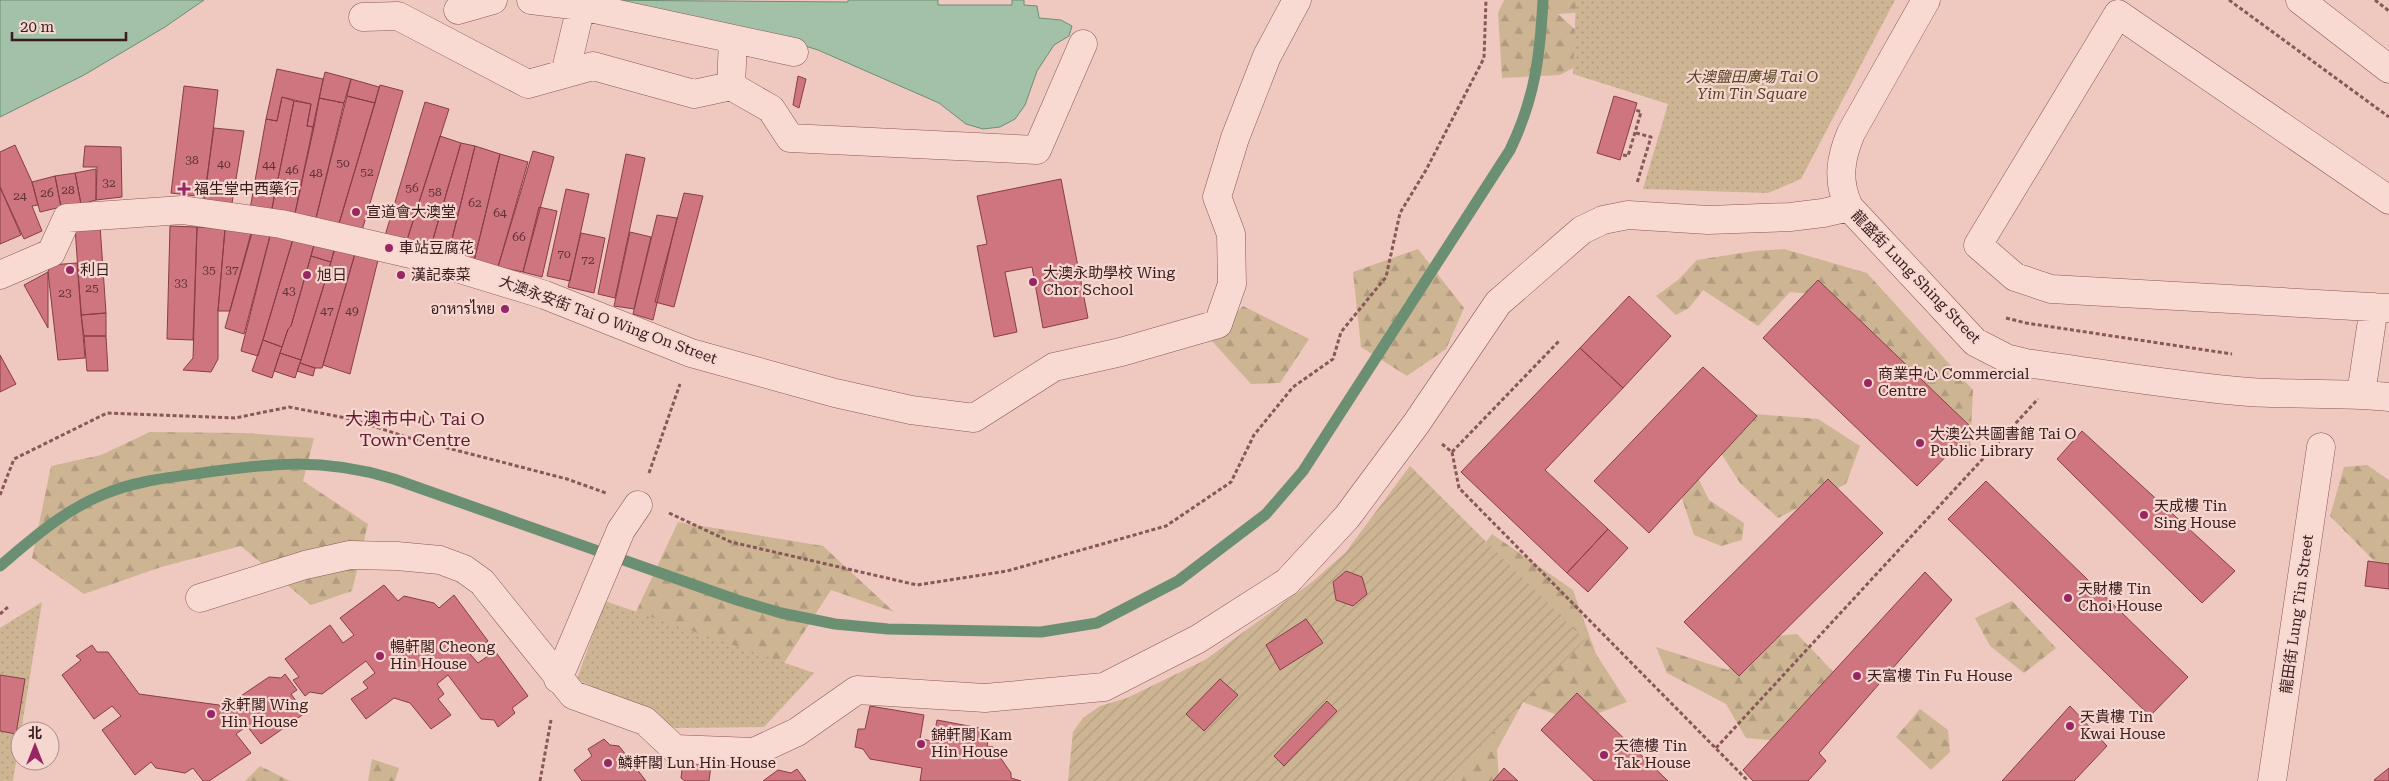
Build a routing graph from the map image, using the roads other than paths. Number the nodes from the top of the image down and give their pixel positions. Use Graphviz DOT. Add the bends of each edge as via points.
graph roads {
  1 [pos="493,0"];
  2 [pos="532,0"];
  3 [pos="1297,0"];
  4 [pos="1926,0"];
  5 [pos="2300,0"];
  6 [pos="581,6"];
  7 [pos="458,10"];
  8 [pos="363,17"];
  9 [pos="733,39"];
  10 [pos="1083,44"];
  11 [pos="794,52"];
  12 [pos="2389,69"];
  13 [pos="565,74"];
  14 [pos="731,86"];
  15 [pos="2389,200"];
  16 [pos="1849,207"];
  17 [pos="0,275"];
  18 [pos="2382,307"];
  19 [pos="2362,394"];
  20 [pos="2389,397"];
  21 [pos="2322,447"];
  22 [pos="638,505"];
  23 [pos="200,598"];
  24 [pos="558,678"];
  25 [pos="2272,781"];
  1 -- 7 [label="street"];
  2 -- 6 [label="street"];
  3 -- 17 [label="street, 大澳永安街 Tai O Wing On Street" via="1267,56 1235,138 1217,197 1231,234 1232,284 1218,324 1054,367 974,418 911,410 836,393 691,353 546,295 411,254 281,224 182,210 67,218 51,253"];
  4 -- 16 [label="street, 龍盛街 Lung Shing Street" via="1851,132 1843,153 1840,174"];
  5 -- 12 [label="street"];
  6 -- 9 [label="street"];
  6 -- 13 [label="street"];
  8 -- 13 [label="street" via="398,16 528,84"];
  9 -- 11 [label="street"];
  9 -- 14 [label="street"];
  10 -- 14 [label="street" via="1037,150 790,138 771,109"];
  13 -- 14 [label="street" via="593,66 694,94"];
  15 -- 18 [label="street" via="2118,14 1978,245 2015,277 2051,289"];
  16 -- 19 [label="street, 龍盛街 Lung Shing Street" via="1975,342 2006,358 2197,387 2289,394"];
  16 -- 24 [label="street" via="1790,217 1708,220 1628,215 1603,220 1582,230 1498,303 1416,424 1347,517 1287,582 1198,639 1104,687 985,698 857,690 797,732 754,752 676,749 645,721 572,695"];
  18 -- 19 [label="street"];
  19 -- 20 [label="street, 龍盛街 Lung Shing Street"];
  21 -- 25 [label="street, 龍田街 Lung Tin Street"];
  22 -- 24 [label="street" via="621,530"];
  23 -- 24 [label="street" via="306,565 350,555 440,560 464,569 482,582"];
}
